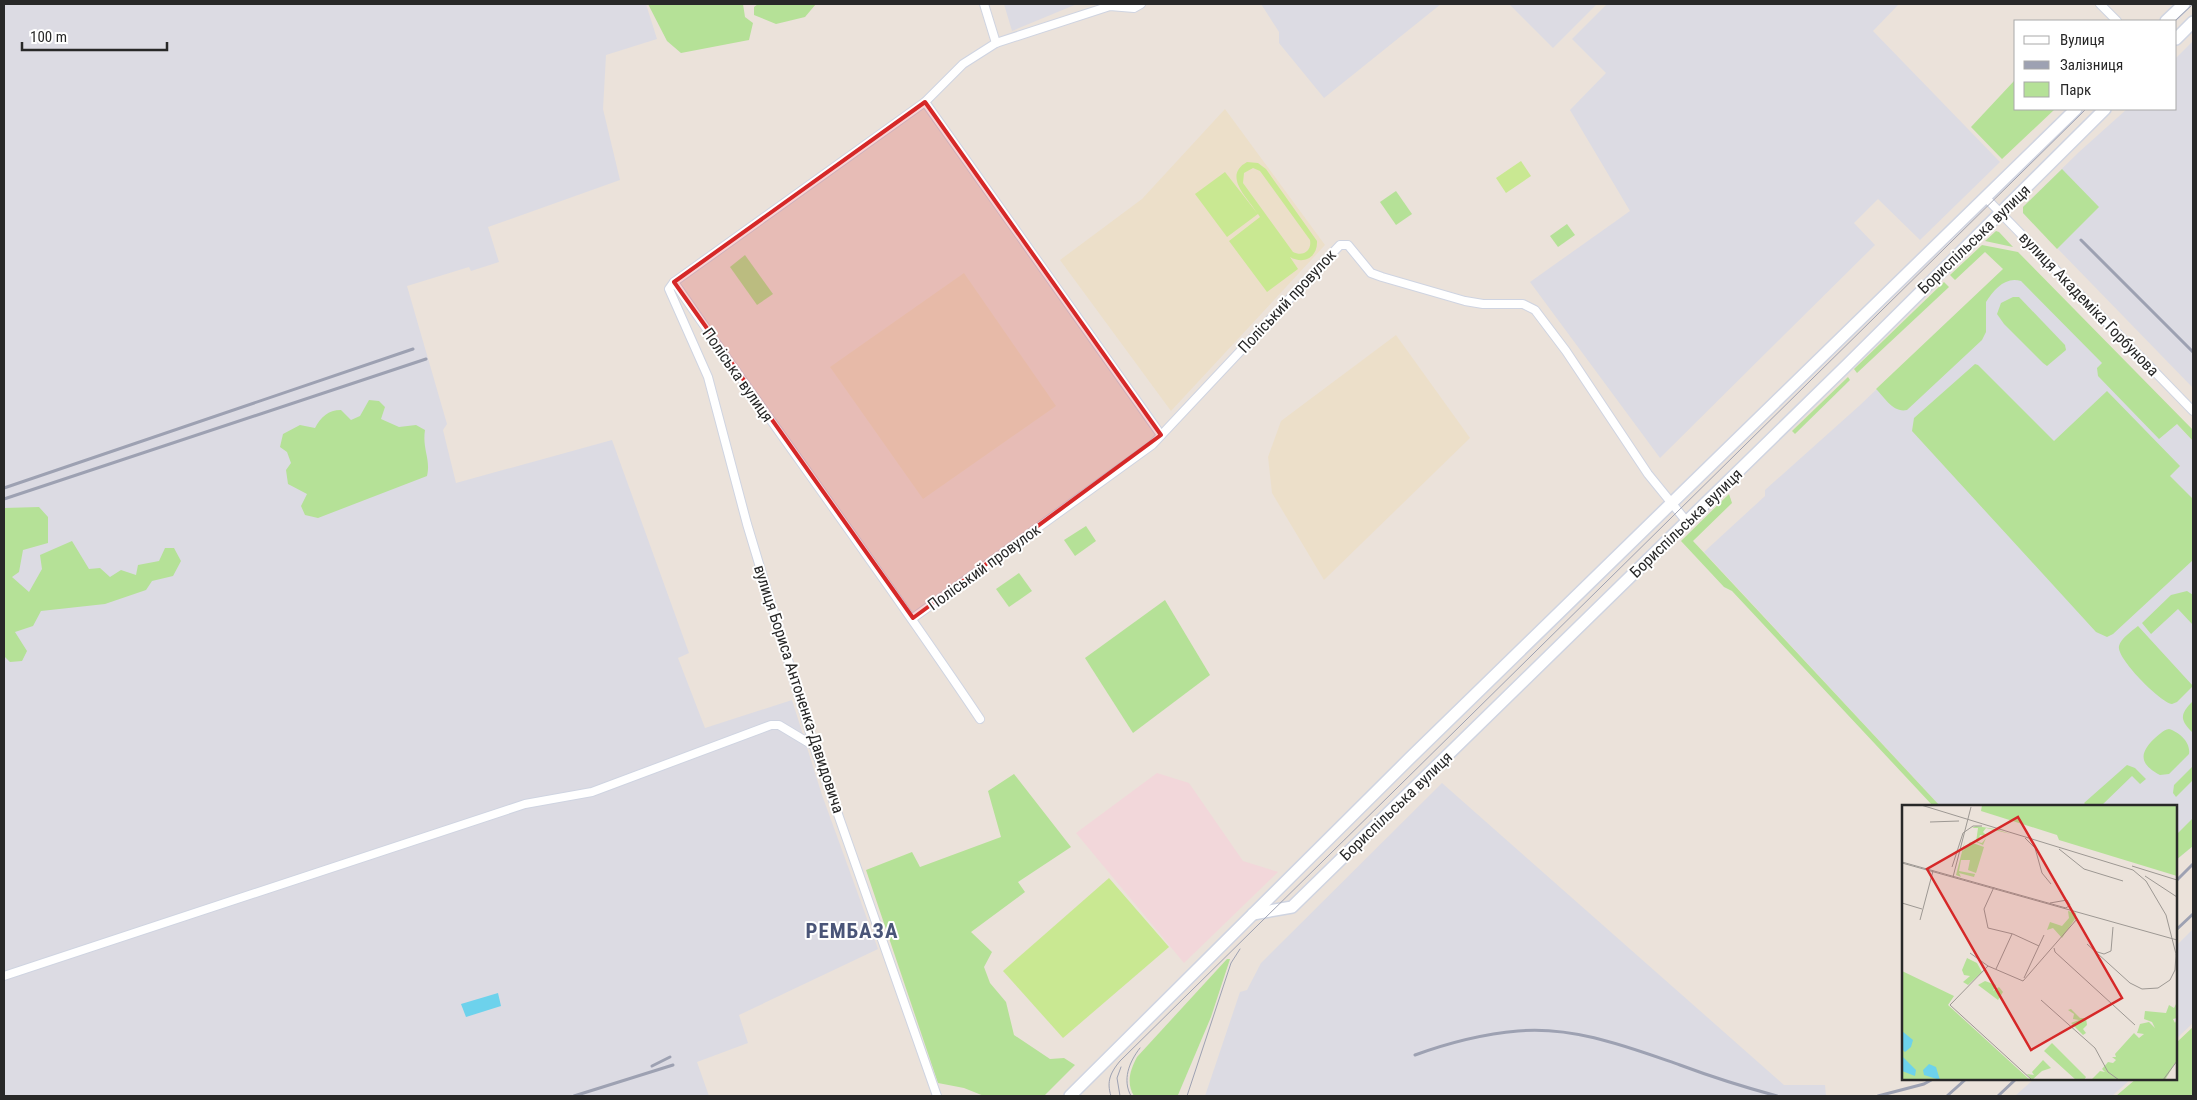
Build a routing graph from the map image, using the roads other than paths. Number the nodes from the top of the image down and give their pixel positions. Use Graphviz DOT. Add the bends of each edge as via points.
graph roads {
  1 [pos="984,4"];
  2 [pos="1141,4"];
  3 [pos="2100,4"];
  4 [pos="2184,4"];
  5 [pos="2116,20"];
  6 [pos="2167,20"];
  7 [pos="2193,22"];
  8 [pos="2177,38"];
  9 [pos="996,43"];
  10 [pos="925,102"];
  11 [pos="2075,110"];
  12 [pos="2104,110"];
  13 [pos="1986,198"];
  14 [pos="2001,213"];
  15 [pos="674,282"];
  16 [pos="2193,411"];
  17 [pos="1162,435"];
  18 [pos="1672,504"];
  19 [pos="1686,522"];
  20 [pos="912,618"];
  21 [pos="980,719"];
  22 [pos="814,746"];
  23 [pos="1253,914"];
  24 [pos="4,976"];
  25 [pos="938,1096"];
  26 [pos="1070,1096"];
  1 -- 9 [label="street"];
  2 -- 9 [label="street" via="1134,8 1110,6"];
  3 -- 5 [label="street"];
  4 -- 6 [label="main road"];
  7 -- 8 [label="main road"];
  9 -- 10 [label="street" via="963,64"];
  10 -- 15 [label="street"];
  10 -- 17 [label="street"];
  11 -- 13 [label="main road, Бориспільська вулиця"];
  12 -- 14 [label="main road, Бориспільська вулиця"];
  13 -- 14 [label="street, вулиця Академіка Горбунова"];
  13 -- 18 [label="main road, Бориспільська вулиця"];
  14 -- 16 [label="street, вулиця Академіка Горбунова"];
  14 -- 19 [label="main road, Бориспільська вулиця"];
  15 -- 20 [label="street, Поліська вулиця" via="765,415"];
  15 -- 22 [label="street, вулиця Бориса Антоненка-Давидовича" via="669,289 708,377 747,524"];
  17 -- 18 [label="street, Поліський провулок" via="1340,245 1348,245 1371,273 1382,277 1465,301 1523,304 1535,310 1630,449"];
  17 -- 20 [label="street, Поліський провулок" via="1116,472"];
  18 -- 19 [label="street, Поліський провулок"];
  18 -- 23 [label="main road, Бориспільська вулиця"];
  19 -- 23 [label="main road, Бориспільська вулиця" via="1292,907"];
  20 -- 21 [label="street, Поліська вулиця"];
  22 -- 24 [label="street" via="779,725 771,725 592,792 525,804"];
  22 -- 25 [label="street, вулиця Бориса Антоненка-Давидовича"];
  23 -- 26 [label="main road, Бориспільська вулиця"];
}
